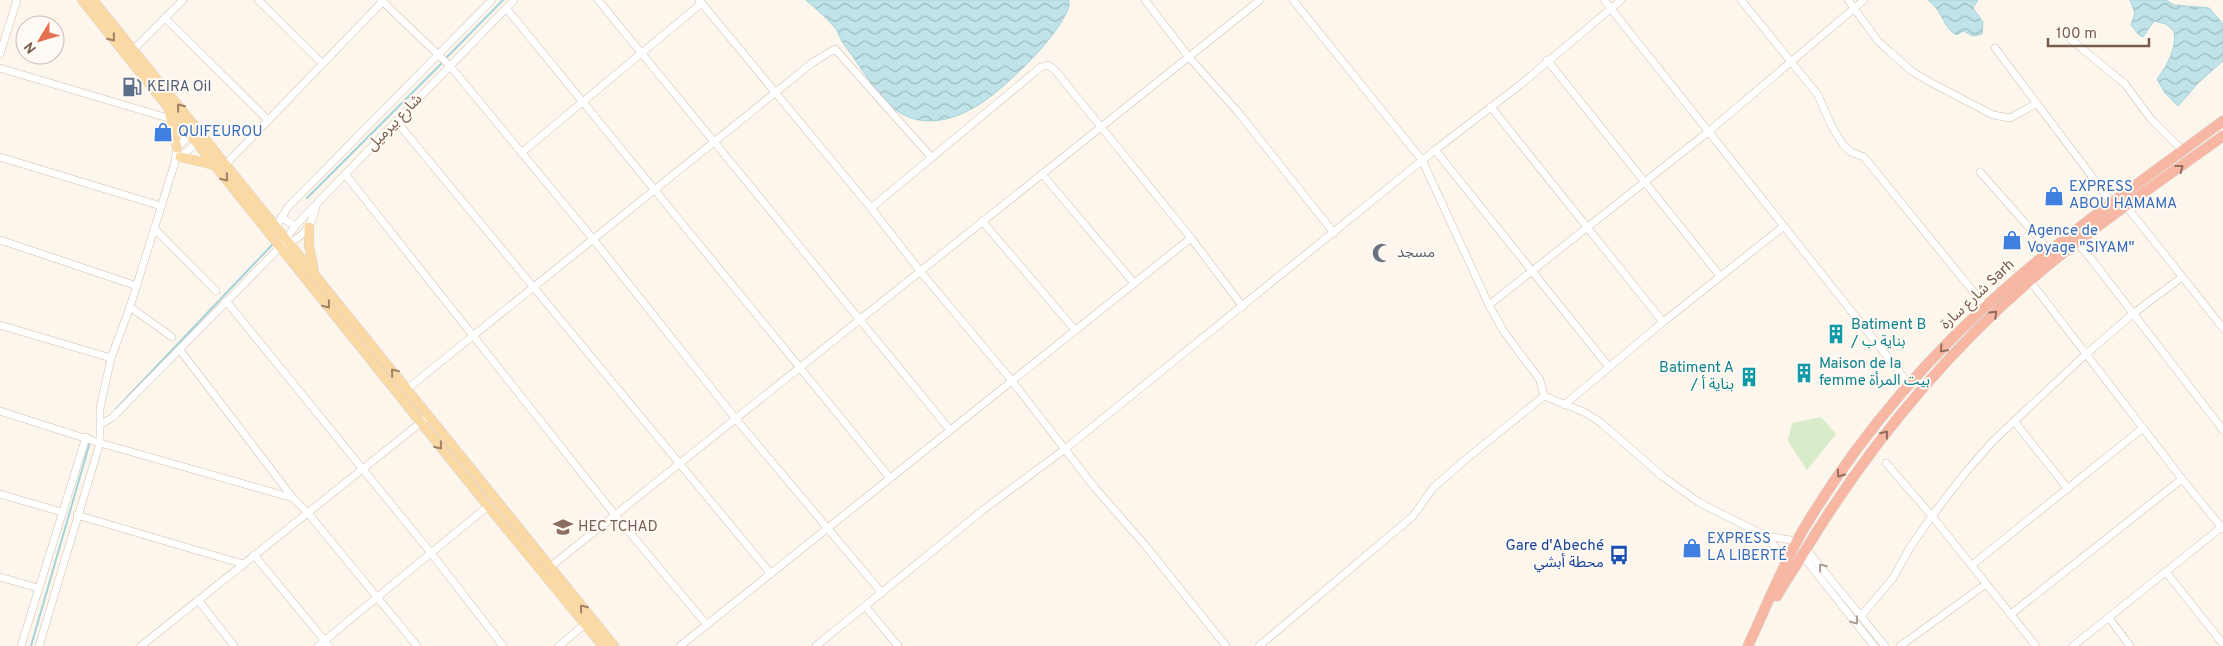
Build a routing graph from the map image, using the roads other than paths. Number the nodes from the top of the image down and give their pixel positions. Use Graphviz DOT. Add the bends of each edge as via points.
graph roads {
  1 [pos="17,0"];
  2 [pos="82,0"];
  3 [pos="93,0"];
  4 [pos="183,0"];
  5 [pos="258,0"];
  6 [pos="492,0"];
  7 [pos="514,0"];
  8 [pos="598,0"];
  9 [pos="1145,0"];
  10 [pos="1260,0"];
  11 [pos="1293,0"];
  12 [pos="1604,0"];
  13 [pos="1621,0"];
  14 [pos="1741,0"];
  15 [pos="1848,0"];
  16 [pos="1864,0"];
  17 [pos="382,1"];
  18 [pos="700,2"];
  19 [pos="506,8"];
  20 [pos="1854,8"];
  21 [pos="1611,9"];
  22 [pos="165,18"];
  23 [pos="2068,37"];
  24 [pos="1995,48"];
  25 [pos="130,53"];
  26 [pos="0,54"];
  27 [pos="642,54"];
  28 [pos="1188,56"];
  29 [pos="445,60"];
  30 [pos="1547,60"];
  31 [pos="1792,62"];
  32 [pos="322,63"];
  33 [pos="0,68"];
  34 [pos="776,92"];
  35 [pos="583,102"];
  36 [pos="2036,104"];
  37 [pos="1491,107"];
  38 [pos="168,108"];
  39 [pos="171,119"];
  40 [pos="268,120"];
  41 [pos="396,121"];
  42 [pos="2223,121"];
  43 [pos="197,127"];
  44 [pos="1101,127"];
  45 [pos="1708,132"];
  46 [pos="189,134"];
  47 [pos="204,136"];
  48 [pos="2223,136"];
  49 [pos="714,141"];
  50 [pos="197,143"];
  51 [pos="177,148"];
  52 [pos="1435,150"];
  53 [pos="2183,151"];
  54 [pos="521,153"];
  55 [pos="0,157"];
  56 [pos="932,158"];
  57 [pos="178,160"];
  58 [pos="1422,160"];
  59 [pos="226,164"];
  60 [pos="214,165"];
  61 [pos="1980,172"];
  62 [pos="345,174"];
  63 [pos="1042,174"];
  64 [pos="1645,183"];
  65 [pos="655,189"];
  66 [pos="2112,203"];
  67 [pos="161,206"];
  68 [pos="316,206"];
  69 [pos="2126,206"];
  70 [pos="871,208"];
  71 [pos="282,217"];
  72 [pos="982,221"];
  73 [pos="295,226"];
  74 [pos="1784,226"];
  75 [pos="276,227"];
  76 [pos="1588,227"];
  77 [pos="154,228"];
  78 [pos="309,228"];
  79 [pos="1334,233"];
  80 [pos="1191,238"];
  81 [pos="593,239"];
  82 [pos="0,240"];
  83 [pos="285,242"];
  84 [pos="2077,243"];
  85 [pos="2050,251"];
  86 [pos="920,271"];
  87 [pos="1532,271"];
  88 [pos="315,274"];
  89 [pos="1720,276"];
  90 [pos="2182,277"];
  91 [pos="2030,281"];
  92 [pos="1134,283"];
  93 [pos="137,286"];
  94 [pos="533,289"];
  95 [pos="216,290"];
  96 [pos="226,301"];
  97 [pos="1489,305"];
  98 [pos="1243,306"];
  99 [pos="1985,306"];
  100 [pos="130,307"];
  101 [pos="2134,313"];
  102 [pos="858,320"];
  103 [pos="1663,322"];
  104 [pos="0,325"];
  105 [pos="2223,328"];
  106 [pos="1075,330"];
  107 [pos="474,336"];
  108 [pos="172,337"];
  109 [pos="180,350"];
  110 [pos="2085,355"];
  111 [pos="111,358"];
  112 [pos="1609,367"];
  113 [pos="798,368"];
  114 [pos="1012,381"];
  115 [pos="1910,384"];
  116 [pos="407,389"];
  117 [pos="1544,396"];
  118 [pos="1564,405"];
  119 [pos="0,411"];
  120 [pos="429,416"];
  121 [pos="735,418"];
  122 [pos="2014,421"];
  123 [pos="421,422"];
  124 [pos="101,424"];
  125 [pos="2143,428"];
  126 [pos="950,430"];
  127 [pos="2223,430"];
  128 [pos="86,437"];
  129 [pos="100,443"];
  130 [pos="1065,449"];
  131 [pos="1886,463"];
  132 [pos="678,464"];
  133 [pos="361,469"];
  134 [pos="890,478"];
  135 [pos="2182,480"];
  136 [pos="2068,489"];
  137 [pos="0,494"];
  138 [pos="293,498"];
  139 [pos="488,506"];
  140 [pos="62,512"];
  141 [pos="308,513"];
  142 [pos="77,515"];
  143 [pos="614,515"];
  144 [pos="1932,516"];
  145 [pos="2222,527"];
  146 [pos="828,528"];
  147 [pos="1766,536"];
  148 [pos="1797,541"];
  149 [pos="1804,552"];
  150 [pos="431,554"];
  151 [pos="254,555"];
  152 [pos="1787,560"];
  153 [pos="243,564"];
  154 [pos="1972,566"];
  155 [pos="550,567"];
  156 [pos="2166,572"];
  157 [pos="771,574"];
  158 [pos="0,577"];
  159 [pos="1986,584"];
  160 [pos="38,588"];
  161 [pos="882,593"];
  162 [pos="376,597"];
  163 [pos="198,600"];
  164 [pos="865,606"];
  165 [pos="2011,614"];
  166 [pos="1861,616"];
  167 [pos="2109,618"];
  168 [pos="585,624"];
  169 [pos="707,625"];
  170 [pos="2034,643"];
  171 [pos="327,644"];
  172 [pos="2223,644"];
  173 [pos="144,645"];
  174 [pos="21,646"];
  175 [pos="39,646"];
  176 [pos="234,646"];
  177 [pos="318,646"];
  178 [pos="416,646"];
  179 [pos="503,646"];
  180 [pos="559,646"];
  181 [pos="603,646"];
  182 [pos="614,646"];
  183 [pos="680,646"];
  184 [pos="816,646"];
  185 [pos="898,646"];
  186 [pos="1226,646"];
  187 [pos="1259,646"];
  188 [pos="1748,646"];
  189 [pos="1752,646"];
  190 [pos="1874,646"];
  191 [pos="1885,646"];
  192 [pos="1900,646"];
  193 [pos="2025,646"];
  194 [pos="2073,646"];
  195 [pos="2130,646"];
  1 -- 26 [label="street"];
  2 -- 25 [label="main road, one-way"];
  3 -- 25 [label="main road"];
  4 -- 22 [label="street"];
  5 -- 32 [label="street"];
  6 -- 29 [label="street, شارع بيرميل"];
  7 -- 19 [label="street, شارع بيرميل"];
  8 -- 27 [label="street"];
  9 -- 28 [label="street"];
  10 -- 28 [label="street"];
  11 -- 58 [label="street"];
  12 -- 21 [label="street"];
  13 -- 21 [label="street"];
  14 -- 31 [label="street"];
  15 -- 20 [label="street"];
  16 -- 20 [label="street"];
  17 -- 29 [label="street"];
  17 -- 32 [label="street"];
  18 -- 27 [label="street"];
  18 -- 34 [label="street"];
  19 -- 29 [label="street, شارع بيرميل"];
  19 -- 35 [label="street"];
  20 -- 31 [label="street"];
  20 -- 36 [label="street" via="1878,41 1908,68 1985,112 2010,118"];
  21 -- 30 [label="street"];
  21 -- 45 [label="street"];
  22 -- 25 [label="street"];
  22 -- 40 [label="street"];
  23 -- 53 [label="street" via="2125,84"];
  24 -- 36 [label="street"];
  25 -- 38 [label="main road"];
  43 -- 25 [label="main road, one-way"];
  27 -- 35 [label="street"];
  27 -- 49 [label="street"];
  28 -- 44 [label="street"];
  28 -- 79 [label="street" via="1238,112"];
  29 -- 41 [label="street, شارع بيرميل"];
  29 -- 54 [label="street"];
  29 -- 71 [label="street, شارع بيرميل"];
  30 -- 37 [label="street"];
  30 -- 64 [label="street"];
  31 -- 45 [label="street"];
  31 -- 99 [label="street" via="1818,94 1830,125 1843,145 1864,157"];
  32 -- 40 [label="street"];
  33 -- 39 [label="street"];
  34 -- 49 [label="street"];
  34 -- 56 [label="street" via="835,49"];
  34 -- 70 [label="street"];
  35 -- 54 [label="street"];
  35 -- 65 [label="street"];
  36 -- 66 [label="street"];
  37 -- 52 [label="street"];
  37 -- 76 [label="street"];
  38 -- 39 [label="main road"];
  38 -- 46 [label="main road"];
  39 -- 51 [label="main road"];
  40 -- 59 [label="street"];
  41 -- 62 [label="street, شارع بيرميل"];
  41 -- 94 [label="street"];
  42 -- 53 [label="highway, شارع سارة Sarh"];
  43 -- 46 [label="street"];
  43 -- 47 [label="main road"];
  44 -- 56 [label="street" via="1054,68 1048,65 1041,67"];
  44 -- 63 [label="street"];
  44 -- 80 [label="street"];
  45 -- 64 [label="street"];
  45 -- 74 [label="street"];
  46 -- 50 [label="main road"];
  46 -- 51 [label="street"];
  47 -- 50 [label="street"];
  47 -- 59 [label="main road"];
  69 -- 48 [label="highway, شارع سارة Sarh, one-way"];
  49 -- 65 [label="street"];
  49 -- 102 [label="street"];
  50 -- 57 [label="street"];
  50 -- 60 [label="main road"];
  51 -- 57 [label="street"];
  52 -- 58 [label="street"];
  52 -- 87 [label="street"];
  53 -- 66 [label="highway, شارع سارة Sarh"];
  54 -- 81 [label="street"];
  55 -- 67 [label="street"];
  56 -- 70 [label="street"];
  57 -- 60 [label="main road"];
  57 -- 67 [label="street"];
  58 -- 79 [label="street"];
  58 -- 97 [label="street"];
  59 -- 75 [label="main road"];
  60 -- 83 [label="main road, one-way"];
  61 -- 85 [label="street"];
  62 -- 68 [label="street, شارع بيرميل"];
  62 -- 107 [label="street"];
  63 -- 72 [label="street"];
  63 -- 92 [label="street"];
  64 -- 76 [label="street"];
  64 -- 89 [label="street"];
  65 -- 81 [label="street"];
  65 -- 113 [label="street"];
  66 -- 85 [label="highway, شارع سارة Sarh"];
  67 -- 77 [label="street"];
  68 -- 73 [label="street"];
  68 -- 78 [label="street, شارع بيرميل"];
  69 -- 84 [label="highway, شارع سارة Sarh"];
  69 -- 90 [label="street"];
  70 -- 86 [label="street"];
  71 -- 73 [label="street"];
  71 -- 75 [label="street, شارع بيرميل"];
  72 -- 86 [label="street"];
  72 -- 106 [label="street"];
  73 -- 83 [label="street"];
  74 -- 89 [label="street"];
  74 -- 115 [label="street"];
  75 -- 83 [label="main road"];
  76 -- 87 [label="street"];
  76 -- 103 [label="street"];
  77 -- 93 [label="street"];
  77 -- 95 [label="street"];
  78 -- 83 [label="street"];
  78 -- 88 [label="main road"];
  79 -- 98 [label="street"];
  80 -- 92 [label="street"];
  80 -- 98 [label="street"];
  81 -- 94 [label="street"];
  81 -- 121 [label="street"];
  82 -- 93 [label="street"];
  83 -- 88 [label="main road"];
  83 -- 96 [label="street"];
  83 -- 123 [label="main road, one-way"];
  84 -- 91 [label="highway, شارع سارة Sarh"];
  84 -- 101 [label="street"];
  85 -- 99 [label="highway, شارع سارة Sarh"];
  86 -- 102 [label="street"];
  86 -- 114 [label="street"];
  87 -- 97 [label="street"];
  87 -- 112 [label="street"];
  116 -- 88 [label="main road, one-way"];
  89 -- 103 [label="street"];
  90 -- 101 [label="street"];
  90 -- 105 [label="street"];
  91 -- 110 [label="street"];
  149 -- 91 [label="highway, شارع سارة Sarh, one-way" via="1849,482 1901,414 1962,345"];
  92 -- 106 [label="street"];
  93 -- 100 [label="street"];
  94 -- 107 [label="street"];
  94 -- 132 [label="street"];
  96 -- 109 [label="street"];
  96 -- 133 [label="street"];
  97 -- 117 [label="street" via="1504,332 1540,380"];
  98 -- 130 [label="street"];
  99 -- 115 [label="highway, شارع سارة Sarh, one-way"];
  100 -- 108 [label="street"];
  100 -- 111 [label="street"];
  101 -- 110 [label="street"];
  101 -- 127 [label="street"];
  102 -- 113 [label="street"];
  102 -- 126 [label="street"];
  103 -- 112 [label="street"];
  104 -- 111 [label="street"];
  106 -- 114 [label="street"];
  107 -- 116 [label="street"];
  107 -- 143 [label="street"];
  109 -- 124 [label="street" via="112,418"];
  109 -- 138 [label="street"];
  110 -- 122 [label="street"];
  110 -- 125 [label="street"];
  111 -- 124 [label="street" via="100,408"];
  112 -- 118 [label="street"];
  113 -- 121 [label="street"];
  113 -- 134 [label="street"];
  114 -- 126 [label="street"];
  114 -- 130 [label="street"];
  115 -- 148 [label="highway, شارع سارة Sarh, one-way" via="1860,445"];
  116 -- 120 [label="main road"];
  117 -- 118 [label="street"];
  117 -- 187 [label="street" via="1466,459 1433,488 1413,516"];
  118 -- 147 [label="street" via="1600,422 1662,476 1700,503"];
  119 -- 128 [label="street"];
  120 -- 123 [label="street"];
  120 -- 155 [label="main road"];
  121 -- 132 [label="street"];
  121 -- 146 [label="street"];
  122 -- 136 [label="street"];
  122 -- 144 [label="street" via="1965,473"];
  123 -- 133 [label="street"];
  123 -- 139 [label="main road, one-way"];
  124 -- 129 [label="street"];
  125 -- 135 [label="street"];
  125 -- 136 [label="street"];
  126 -- 134 [label="street"];
  128 -- 129 [label="street"];
  128 -- 140 [label="street"];
  129 -- 138 [label="street"];
  129 -- 142 [label="street"];
  130 -- 161 [label="street" via="982,510"];
  130 -- 186 [label="street"];
  131 -- 144 [label="street"];
  132 -- 143 [label="street"];
  132 -- 157 [label="street"];
  133 -- 141 [label="street"];
  133 -- 150 [label="street"];
  134 -- 146 [label="street"];
  135 -- 145 [label="street"];
  135 -- 165 [label="street"];
  136 -- 154 [label="street"];
  137 -- 140 [label="street"];
  138 -- 141 [label="street"];
  139 -- 150 [label="street"];
  139 -- 168 [label="main road"];
  140 -- 160 [label="street"];
  141 -- 151 [label="street"];
  141 -- 162 [label="street"];
  142 -- 153 [label="street"];
  142 -- 175 [label="street"];
  143 -- 155 [label="street"];
  143 -- 169 [label="street"];
  144 -- 154 [label="street"];
  144 -- 166 [label="street" via="1893,578"];
  145 -- 156 [label="street"];
  146 -- 157 [label="street"];
  146 -- 161 [label="street"];
  147 -- 148 [label="street"];
  147 -- 152 [label="street"];
  148 -- 152 [label="highway, شارع سارة Sarh"];
  166 -- 149 [label="street, one-way"];
  149 -- 189 [label="highway, شارع سارة Sarh" via="1779,591"];
  149 -- 190 [label="street, one-way"];
  150 -- 162 [label="street"];
  150 -- 179 [label="street"];
  151 -- 153 [label="street"];
  151 -- 171 [label="street"];
  152 -- 188 [label="highway, شارع سارة Sarh"];
  153 -- 163 [label="street"];
  154 -- 159 [label="street"];
  182 -- 155 [label="main road, one-way"];
  156 -- 167 [label="street"];
  156 -- 172 [label="street"];
  157 -- 169 [label="street"];
  158 -- 160 [label="street"];
  159 -- 165 [label="street"];
  159 -- 192 [label="street"];
  160 -- 174 [label="street"];
  161 -- 164 [label="street"];
  162 -- 171 [label="street"];
  162 -- 178 [label="street"];
  163 -- 173 [label="street"];
  163 -- 176 [label="street"];
  164 -- 184 [label="street"];
  164 -- 185 [label="street"];
  165 -- 170 [label="street"];
  166 -- 191 [label="street"];
  167 -- 194 [label="street"];
  167 -- 195 [label="street"];
  168 -- 180 [label="street"];
  168 -- 181 [label="main road"];
  169 -- 183 [label="street"];
  170 -- 193 [label="street"];
  171 -- 177 [label="street"];
}
